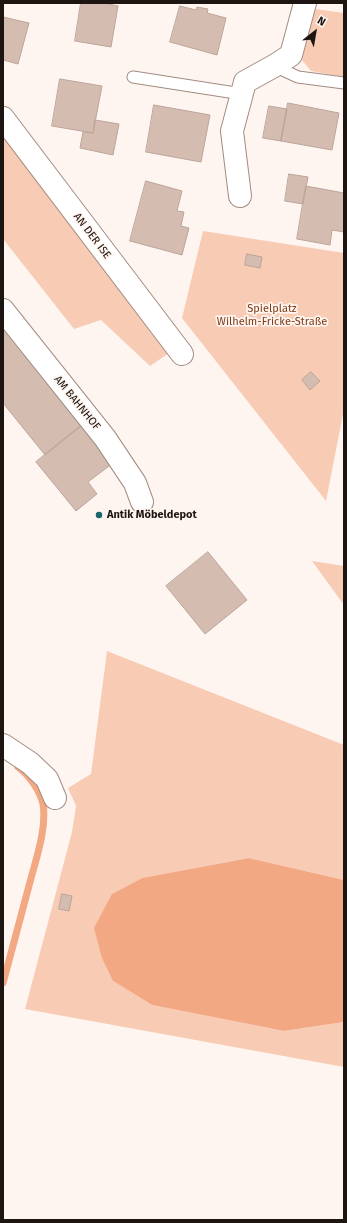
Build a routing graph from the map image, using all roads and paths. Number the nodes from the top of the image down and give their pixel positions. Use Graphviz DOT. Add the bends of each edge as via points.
graph roads {
  1 [pos="304,3"];
  2 [pos="274,66"];
  3 [pos="133,77"];
  4 [pos="344,83"];
  5 [pos="242,94"];
  6 [pos="3,118"];
  7 [pos="240,196"];
  8 [pos="3,310"];
  9 [pos="182,354"];
  10 [pos="142,502"];
  11 [pos="3,745"];
  12 [pos="55,798"];
  1 -- 2 [label="street" via="290,55"];
  2 -- 4 [label="lane" via="298,77"];
  2 -- 5 [label="street" via="245,82"];
  3 -- 5 [label="lane"];
  5 -- 7 [label="street" via="232,131"];
  6 -- 9 [label="street, AN DER ISE"];
  8 -- 10 [label="street, AM BAHNHOF" via="105,438 135,483"];
  11 -- 12 [label="street" via="30,763 46,779"];
}
